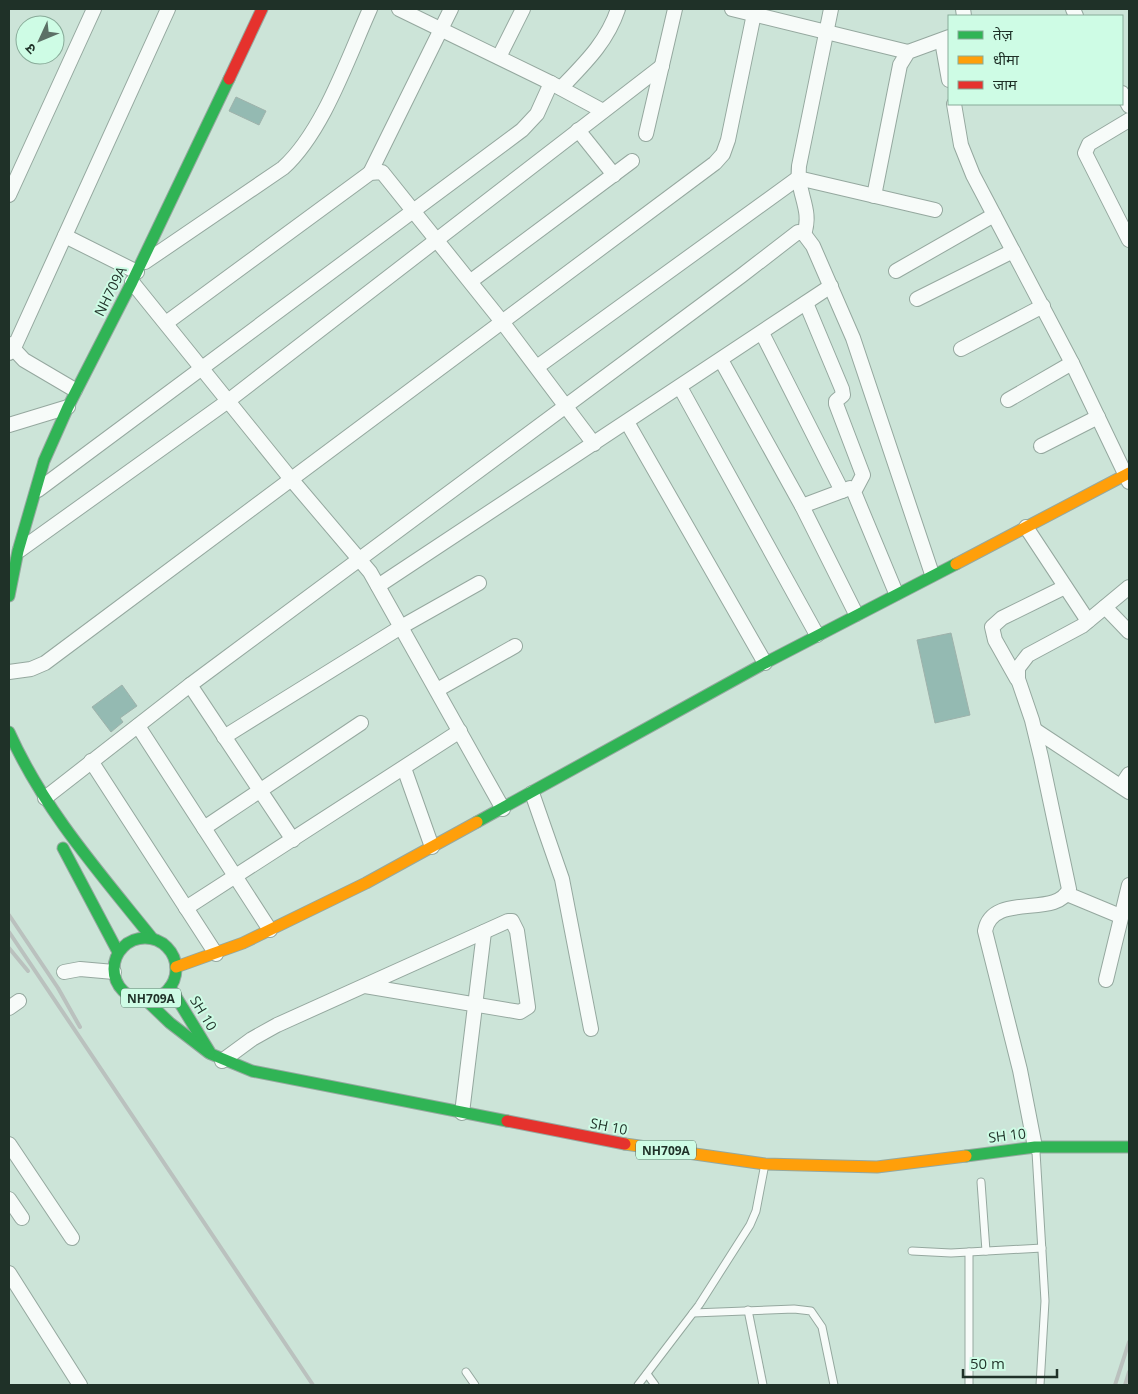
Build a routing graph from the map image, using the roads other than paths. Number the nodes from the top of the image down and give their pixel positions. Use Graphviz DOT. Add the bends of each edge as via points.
graph roads {
  1 [pos="94,9"];
  2 [pos="168,9"];
  3 [pos="262,9"];
  4 [pos="370,9"];
  5 [pos="399,9"];
  6 [pos="451,9"];
  7 [pos="523,9"];
  8 [pos="618,9"];
  9 [pos="675,9"];
  10 [pos="732,9"];
  11 [pos="831,9"];
  12 [pos="754,12"];
  13 [pos="441,30"];
  14 [pos="826,33"];
  15 [pos="946,39"];
  16 [pos="908,52"];
  17 [pos="499,57"];
  18 [pos="662,66"];
  19 [pos="948,66"];
  20 [pos="556,86"];
  21 [pos="1123,95"];
  22 [pos="956,105"];
  23 [pos="1129,106"];
  24 [pos="602,111"];
  25 [pos="1129,120"];
  26 [pos="578,130"];
  27 [pos="646,134"];
  28 [pos="632,161"];
  29 [pos="370,173"];
  30 [pos="614,175"];
  31 [pos="798,178"];
  32 [pos="9,195"];
  33 [pos="874,196"];
  34 [pos="413,209"];
  35 [pos="935,210"];
  36 [pos="994,215"];
  37 [pos="804,234"];
  38 [pos="65,236"];
  39 [pos="437,238"];
  40 [pos="1129,240"];
  41 [pos="1013,250"];
  42 [pos="896,271"];
  43 [pos="136,273"];
  44 [pos="471,282"];
  45 [pos="831,286"];
  46 [pos="917,299"];
  47 [pos="806,303"];
  48 [pos="1043,306"];
  49 [pos="166,323"];
  50 [pos="503,323"];
  51 [pos="762,333"];
  52 [pos="10,349"];
  53 [pos="962,349"];
  54 [pos="721,360"];
  55 [pos="1072,363"];
  56 [pos="537,367"];
  57 [pos="201,368"];
  58 [pos="680,387"];
  59 [pos="75,390"];
  60 [pos="1008,400"];
  61 [pos="228,401"];
  62 [pos="567,406"];
  63 [pos="68,407"];
  64 [pos="1098,417"];
  65 [pos="627,422"];
  66 [pos="9,425"];
  67 [pos="594,444"];
  68 [pos="1040,446"];
  69 [pos="1128,477"];
  70 [pos="291,479"];
  71 [pos="855,486"];
  72 [pos="842,491"];
  73 [pos="36,492"];
  74 [pos="802,506"];
  75 [pos="1026,527"];
  76 [pos="18,551"];
  77 [pos="361,559"];
  78 [pos="932,574"];
  79 [pos="479,583"];
  80 [pos="378,586"];
  81 [pos="1066,587"];
  82 [pos="1129,587"];
  83 [pos="896,593"];
  84 [pos="9,596"];
  85 [pos="1105,607"];
  86 [pos="856,614"];
  87 [pos="1088,622"];
  88 [pos="401,627"];
  89 [pos="1129,632"];
  90 [pos="817,635"];
  91 [pos="515,646"];
  92 [pos="765,663"];
  93 [pos="9,672"];
  94 [pos="1018,679"];
  95 [pos="190,685"];
  96 [pos="437,690"];
  97 [pos="361,723"];
  98 [pos="138,726"];
  99 [pos="1035,730"];
  100 [pos="460,731"];
  101 [pos="9,732"];
  102 [pos="224,737"];
  103 [pos="91,760"];
  104 [pos="404,768"];
  105 [pos="1129,774"];
  106 [pos="1125,789"];
  107 [pos="258,790"];
  108 [pos="532,793"];
  109 [pos="45,798"];
  110 [pos="503,809"];
  111 [pos="204,828"];
  112 [pos="56,837"];
  113 [pos="293,840"];
  114 [pos="432,847"];
  115 [pos="236,878"];
  116 [pos="1129,885"];
  117 [pos="1067,894"];
  118 [pos="186,908"];
  119 [pos="1120,916"];
  120 [pos="270,930"];
  121 [pos="484,932"];
  122 [pos="152,938"];
  123 [pos="118,952"];
  124 [pos="216,954"];
  125 [pos="176,967"];
  126 [pos="64,972"];
  127 [pos="114,972"];
  128 [pos="1106,980"];
  129 [pos="365,986"];
  130 [pos="170,987"];
  131 [pos="146,1000"];
  132 [pos="475,1005"];
  133 [pos="591,1030"];
  134 [pos="217,1058"];
  135 [pos="462,1113"];
  136 [pos="9,1144"];
  137 [pos="1036,1147"];
  138 [pos="1129,1147"];
  139 [pos="765,1164"];
  140 [pos="981,1182"];
  141 [pos="9,1199"];
  142 [pos="22,1218"];
  143 [pos="72,1238"];
  144 [pos="1042,1248"];
  145 [pos="986,1251"];
  146 [pos="912,1252"];
  147 [pos="969,1252"];
  148 [pos="9,1273"];
  149 [pos="748,1310"];
  150 [pos="693,1313"];
  151 [pos="466,1372"];
  152 [pos="647,1374"];
  153 [pos="80,1385"];
  154 [pos="475,1385"];
  155 [pos="638,1385"];
  156 [pos="656,1385"];
  157 [pos="763,1385"];
  158 [pos="834,1385"];
  159 [pos="969,1385"];
  160 [pos="1040,1385"];
  1 -- 32 [label="street"];
  2 -- 38 [label="street"];
  3 -- 43 [label="main road, NH709A"];
  4 -- 43 [label="street" via="314,132 299,153 283,168"];
  5 -- 13 [label="street"];
  6 -- 13 [label="street"];
  7 -- 17 [label="street"];
  8 -- 20 [label="street" via="602,43"];
  9 -- 18 [label="street"];
  10 -- 12 [label="street"];
  11 -- 14 [label="street"];
  12 -- 14 [label="street"];
  12 -- 50 [label="street" via="724,154"];
  13 -- 17 [label="street"];
  13 -- 29 [label="street"];
  14 -- 16 [label="street"];
  14 -- 31 [label="street"];
  15 -- 16 [label="street"];
  15 -- 19 [label="street"];
  16 -- 33 [label="street" via="900,65"];
  17 -- 20 [label="street"];
  18 -- 24 [label="street"];
  18 -- 27 [label="street"];
  20 -- 24 [label="street"];
  20 -- 34 [label="street" via="528,124"];
  21 -- 23 [label="street"];
  22 -- 36 [label="street" via="961,145"];
  24 -- 26 [label="street"];
  25 -- 40 [label="street" via="1089,144 1085,153"];
  26 -- 30 [label="street"];
  26 -- 39 [label="street"];
  28 -- 30 [label="street"];
  29 -- 34 [label="street" via="382,172"];
  29 -- 49 [label="street"];
  30 -- 44 [label="street"];
  31 -- 33 [label="street"];
  31 -- 37 [label="street" via="808,217"];
  31 -- 56 [label="street"];
  33 -- 35 [label="street"];
  34 -- 39 [label="street"];
  34 -- 57 [label="street"];
  36 -- 41 [label="street"];
  36 -- 42 [label="street"];
  37 -- 45 [label="street"];
  37 -- 62 [label="street" via="798,232 793,235"];
  38 -- 43 [label="street"];
  38 -- 52 [label="street"];
  39 -- 44 [label="street"];
  39 -- 61 [label="street"];
  41 -- 46 [label="street"];
  41 -- 48 [label="street"];
  43 -- 49 [label="street"];
  43 -- 59 [label="main road, NH709A"];
  44 -- 50 [label="street"];
  45 -- 47 [label="street"];
  45 -- 78 [label="street" via="853,338"];
  47 -- 51 [label="street"];
  47 -- 71 [label="street" via="842,389 843,395 836,404 863,475"];
  48 -- 53 [label="street"];
  48 -- 55 [label="street"];
  49 -- 57 [label="street"];
  50 -- 56 [label="street"];
  50 -- 70 [label="street"];
  51 -- 54 [label="street"];
  51 -- 72 [label="street"];
  52 -- 59 [label="street"];
  54 -- 58 [label="street"];
  54 -- 74 [label="street"];
  55 -- 60 [label="street"];
  55 -- 64 [label="street"];
  56 -- 62 [label="street"];
  57 -- 61 [label="street"];
  57 -- 73 [label="street"];
  58 -- 65 [label="street"];
  58 -- 90 [label="street"];
  59 -- 63 [label="main road, NH709A"];
  61 -- 70 [label="street"];
  61 -- 76 [label="street"];
  62 -- 67 [label="street"];
  62 -- 77 [label="street"];
  63 -- 66 [label="street"];
  63 -- 73 [label="main road, NH709A" via="44,461"];
  64 -- 68 [label="street"];
  64 -- 69 [label="street"];
  65 -- 67 [label="street"];
  65 -- 92 [label="street"];
  67 -- 80 [label="street"];
  69 -- 75 [label="main road"];
  70 -- 77 [label="street"];
  70 -- 93 [label="street" via="45,663"];
  71 -- 72 [label="street"];
  71 -- 83 [label="street" via="854,492"];
  72 -- 74 [label="street"];
  73 -- 76 [label="main road, NH709A"];
  74 -- 86 [label="street"];
  75 -- 78 [label="main road"];
  75 -- 81 [label="street"];
  76 -- 84 [label="main road, NH709A"];
  77 -- 80 [label="street"];
  77 -- 95 [label="street"];
  78 -- 83 [label="main road"];
  79 -- 88 [label="street"];
  80 -- 88 [label="street"];
  81 -- 87 [label="street"];
  81 -- 94 [label="street" via="1002,618 992,627 995,640"];
  82 -- 85 [label="street"];
  83 -- 86 [label="main road"];
  85 -- 87 [label="street"];
  85 -- 89 [label="street"];
  86 -- 90 [label="main road"];
  87 -- 94 [label="street" via="1028,656 1018,668"];
  88 -- 96 [label="street"];
  88 -- 102 [label="street"];
  90 -- 92 [label="main road"];
  91 -- 96 [label="street"];
  92 -- 108 [label="main road"];
  94 -- 99 [label="street"];
  95 -- 98 [label="street"];
  95 -- 102 [label="street"];
  96 -- 100 [label="street"];
  97 -- 107 [label="street"];
  98 -- 103 [label="street"];
  98 -- 111 [label="street"];
  99 -- 106 [label="street"];
  99 -- 117 [label="street" via="1068,884"];
  100 -- 104 [label="street"];
  100 -- 110 [label="street"];
  101 -- 109 [label="main road" via="17,752"];
  102 -- 107 [label="street"];
  103 -- 109 [label="street"];
  103 -- 118 [label="street"];
  104 -- 113 [label="street"];
  104 -- 114 [label="street"];
  105 -- 106 [label="street"];
  107 -- 111 [label="street"];
  107 -- 113 [label="street"];
  108 -- 110 [label="main road"];
  108 -- 133 [label="street" via="562,879"];
  109 -- 122 [label="main road" via="76,844"];
  110 -- 114 [label="main road"];
  111 -- 115 [label="street"];
  112 -- 123 [label="main road"];
  113 -- 115 [label="street"];
  114 -- 120 [label="main road"];
  115 -- 118 [label="street"];
  115 -- 120 [label="street"];
  116 -- 119 [label="street"];
  117 -- 119 [label="street"];
  117 -- 137 [label="street" via="1053,901 995,913 985,930"];
  118 -- 124 [label="street"];
  119 -- 128 [label="street"];
  120 -- 124 [label="main road"];
  121 -- 129 [label="street"];
  121 -- 132 [label="street"];
  121 -- 132 [label="street" via="508,921 515,924 528,1007 520,1012"];
  122 -- 123 [label="main road" via="128,942"];
  122 -- 125 [label="main road" via="171,952"];
  123 -- 127 [label="main road, NH709A"];
  124 -- 125 [label="main road"];
  125 -- 130 [label="main road, NH709A"];
  126 -- 127 [label="street" via="80,969"];
  127 -- 131 [label="main road, NH709A" via="118,985 128,995"];
  129 -- 132 [label="street"];
  129 -- 134 [label="street" via="277,1025"];
  130 -- 131 [label="main road, NH709A" via="161,996"];
  130 -- 134 [label="main road, SH 10 / NH709A"];
  131 -- 134 [label="main road, SH 10 / NH709A"];
  132 -- 135 [label="street"];
  134 -- 135 [label="main road, SH 10 / NH709A" via="252,1071"];
  135 -- 139 [label="main road, SH 10 / NH709A" via="634,1146"];
  136 -- 143 [label="street"];
  137 -- 138 [label="main road, SH 10 / NH709A"];
  137 -- 139 [label="main road, SH 10 / NH709A" via="877,1167"];
  137 -- 144 [label="lane"];
  139 -- 150 [label="lane" via="756,1211"];
  140 -- 145 [label="lane"];
  141 -- 142 [label="street"];
  144 -- 145 [label="lane"];
  144 -- 160 [label="lane" via="1045,1301"];
  145 -- 147 [label="lane"];
  146 -- 147 [label="lane"];
  147 -- 159 [label="lane"];
  148 -- 153 [label="street"];
  149 -- 150 [label="lane"];
  149 -- 157 [label="lane"];
  149 -- 158 [label="lane" via="812,1311 822,1327"];
  150 -- 152 [label="lane"];
  151 -- 154 [label="lane"];
  152 -- 155 [label="lane"];
  152 -- 156 [label="lane"];
}
